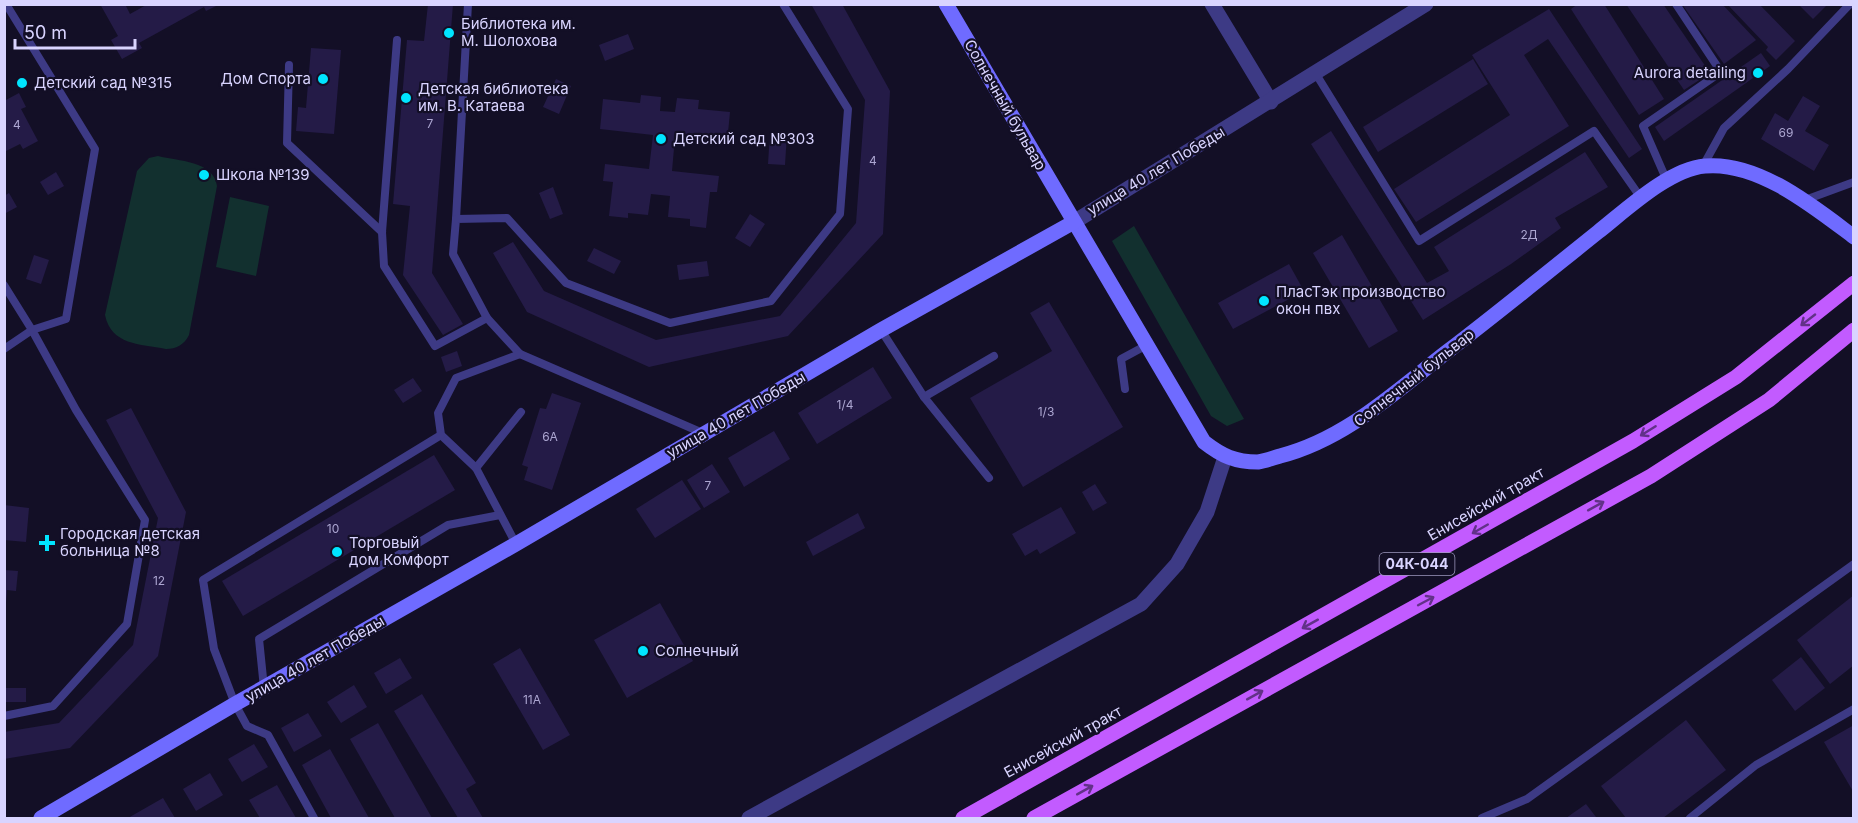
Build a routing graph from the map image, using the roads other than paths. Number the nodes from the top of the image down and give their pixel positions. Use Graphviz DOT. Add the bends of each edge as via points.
graph roads {
  1 [pos="6,4"];
  2 [pos="468,4"];
  3 [pos="783,4"];
  4 [pos="946,4"];
  5 [pos="1212,4"];
  6 [pos="1426,4"];
  7 [pos="1676,4"];
  8 [pos="1850,4"];
  9 [pos="397,40"];
  10 [pos="289,65"];
  11 [pos="1317,74"];
  12 [pos="1271,102"];
  13 [pos="1703,166"];
  14 [pos="1667,181"];
  15 [pos="1854,182"];
  16 [pos="1641,198"];
  17 [pos="1805,201"];
  18 [pos="456,219"];
  19 [pos="1074,222"];
  20 [pos="381,232"];
  21 [pos="1854,237"];
  22 [pos="1854,283"];
  23 [pos="4,285"];
  24 [pos="487,318"];
  25 [pos="32,330"];
  26 [pos="881,330"];
  27 [pos="1854,330"];
  28 [pos="1147,345"];
  29 [pos="4,349"];
  30 [pos="520,354"];
  31 [pos="993,356"];
  32 [pos="1125,389"];
  33 [pos="924,397"];
  34 [pos="521,412"];
  35 [pos="705,434"];
  36 [pos="441,435"];
  37 [pos="1225,457"];
  38 [pos="476,468"];
  39 [pos="989,478"];
  40 [pos="500,515"];
  41 [pos="516,544"];
  42 [pos="1854,564"];
  43 [pos="264,688"];
  44 [pos="235,704"];
  45 [pos="1854,709"];
  46 [pos="4,716"];
  47 [pos="41,819"];
  48 [pos="314,819"];
  49 [pos="749,819"];
  50 [pos="963,819"];
  51 [pos="1034,819"];
  52 [pos="1482,819"];
  53 [pos="1690,819"];
  1 -- 25 [label="lane" via="94,149 66,319"];
  2 -- 18 [label="lane"];
  3 -- 18 [label="lane" via="848,110 840,214 771,301 670,323 566,283 507,218"];
  4 -- 19 [label="main road, Солнечный бульвар"];
  5 -- 12 [label="street"];
  6 -- 11 [label="street, улица 40 лет Победы"];
  7 -- 14 [label="lane" via="1721,72 1643,126"];
  8 -- 13 [label="lane" via="1724,128"];
  9 -- 20 [label="lane"];
  10 -- 20 [label="lane" via="287,143"];
  11 -- 12 [label="street, улица 40 лет Победы"];
  11 -- 16 [label="lane" via="1419,241 1594,131"];
  12 -- 19 [label="street, улица 40 лет Победы"];
  13 -- 14 [label="main road, Солнечный бульвар"];
  13 -- 17 [label="main road, Солнечный бульвар" via="1726,166 1760,177"];
  14 -- 16 [label="main road, Солнечный бульвар"];
  15 -- 17 [label="lane"];
  16 -- 37 [label="main road, Солнечный бульвар" via="1350,427 1299,451 1259,462"];
  17 -- 21 [label="main road, Солнечный бульвар"];
  18 -- 24 [label="lane" via="453,254"];
  19 -- 26 [label="main road, улица 40 лет Победы"];
  19 -- 28 [label="main road, Солнечный бульвар"];
  20 -- 24 [label="lane" via="384,266 435,346"];
  22 -- 50 [label="main road, Енисейский тракт / 04К-044, one-way" via="1736,377 1633,441"];
  23 -- 25 [label="lane"];
  24 -- 30 [label="lane"];
  25 -- 29 [label="lane"];
  25 -- 46 [label="lane" via="76,410 145,520 127,624 53,706"];
  26 -- 33 [label="lane"];
  26 -- 35 [label="main road, улица 40 лет Победы"];
  51 -- 27 [label="main road, 04К-044, one-way" via="1652,476 1769,400"];
  28 -- 32 [label="lane" via="1121,359"];
  28 -- 37 [label="main road, Солнечный бульвар" via="1204,442"];
  30 -- 35 [label="lane"];
  30 -- 36 [label="lane" via="456,378 438,413"];
  31 -- 33 [label="lane"];
  33 -- 39 [label="lane"];
  34 -- 38 [label="lane"];
  35 -- 41 [label="main road, улица 40 лет Победы"];
  36 -- 38 [label="lane"];
  36 -- 44 [label="lane" via="203,580 214,649"];
  37 -- 49 [label="street" via="1207,512 1177,564 1141,604"];
  38 -- 40 [label="lane"];
  40 -- 41 [label="lane"];
  40 -- 43 [label="lane" via="448,525 260,639"];
  41 -- 43 [label="main road, улица 40 лет Победы"];
  42 -- 52 [label="lane" via="1527,799"];
  43 -- 44 [label="main road, улица 40 лет Победы"];
  44 -- 47 [label="main road, улица 40 лет Победы"];
  44 -- 48 [label="lane" via="247,726 268,735"];
  45 -- 53 [label="lane" via="1756,765"];
}
